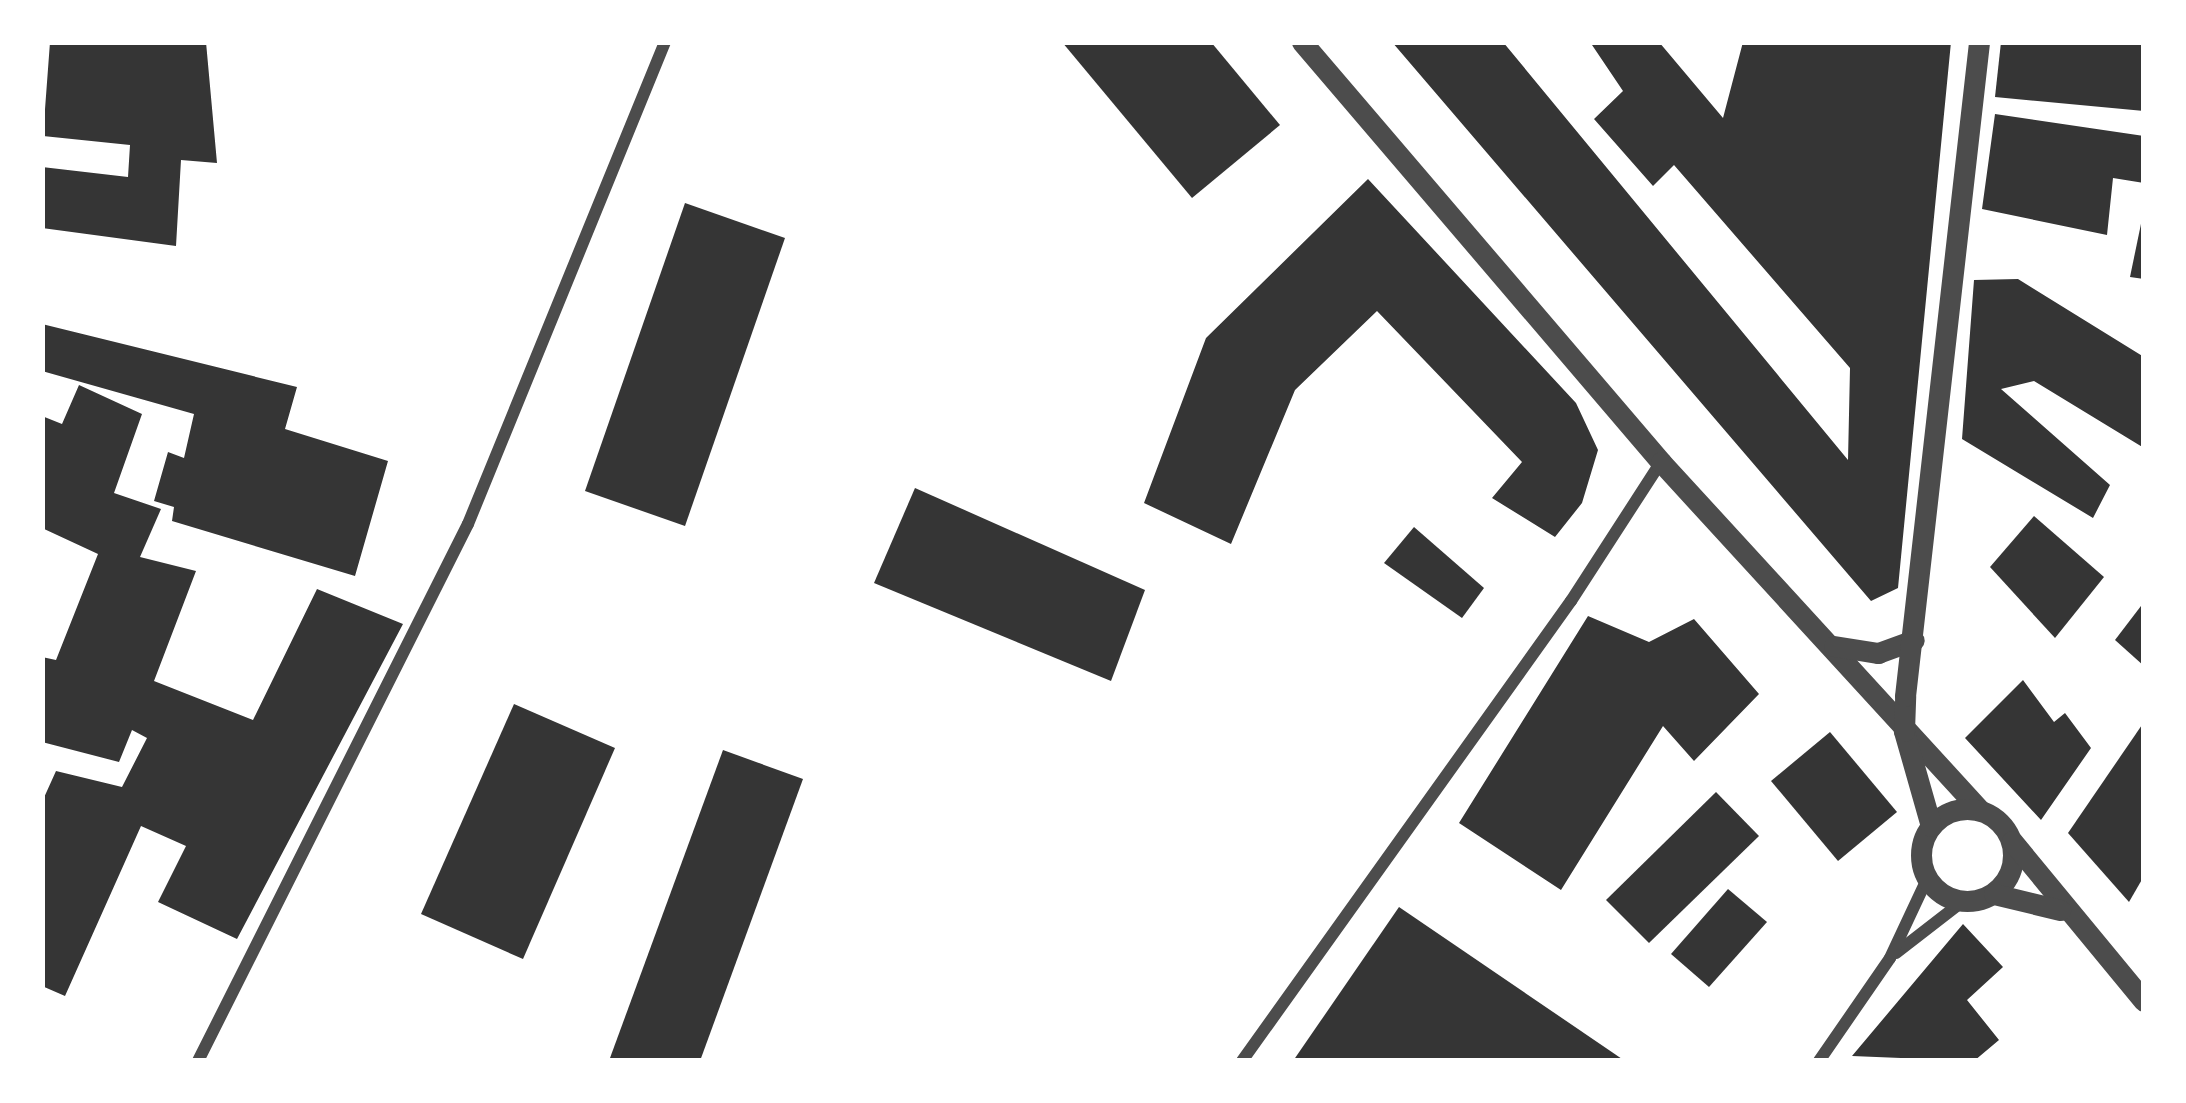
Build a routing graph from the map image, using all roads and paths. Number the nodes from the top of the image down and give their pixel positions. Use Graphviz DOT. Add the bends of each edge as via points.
graph roads {
  1 [pos="664,42"];
  2 [pos="1302,42"];
  3 [pos="1979,42"];
  4 [pos="1661,463"];
  5 [pos="1914,640"];
  6 [pos="1832,645"];
  7 [pos="1904,731"];
  8 [pos="1980,810"];
  9 [pos="1930,826"];
  10 [pos="2012,841"];
  11 [pos="1927,879"];
  12 [pos="1994,894"];
  13 [pos="1963,901"];
  14 [pos="2066,913"];
  15 [pos="1890,958"];
  16 [pos="2144,1001"];
  17 [pos="198,1061"];
  18 [pos="1242,1061"];
  19 [pos="1819,1061"];
  1 -- 17 [label="street" via="468,524"];
  2 -- 4 [label="street"];
  3 -- 5 [label="street"];
  4 -- 6 [label="street"];
  4 -- 18 [label="street" via="1571,602"];
  5 -- 6 [label="street" via="1878,652"];
  5 -- 7 [label="street"];
  6 -- 7 [label="street"];
  7 -- 8 [label="street"];
  7 -- 9 [label="street"];
  8 -- 9 [label="street" via="1944,814"];
  8 -- 10 [label="street"];
  9 -- 11 [label="street" via="1922,841"];
  10 -- 12 [label="street" via="2008,877"];
  10 -- 14 [label="street"];
  11 -- 13 [label="street"];
  11 -- 15 [label="street"];
  12 -- 13 [label="street"];
  12 -- 14 [label="street"];
  13 -- 15 [label="street"];
  14 -- 16 [label="street"];
  15 -- 19 [label="street"];
}
